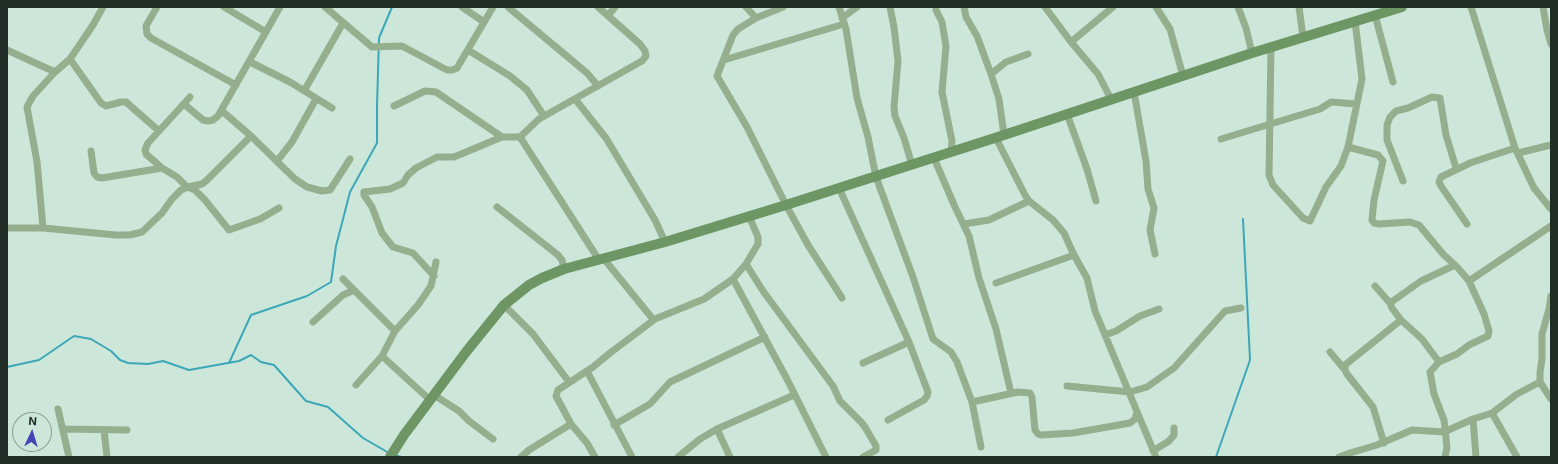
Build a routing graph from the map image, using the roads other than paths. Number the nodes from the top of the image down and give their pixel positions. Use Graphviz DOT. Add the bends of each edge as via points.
graph roads {
  1 [pos="103,7"];
  2 [pos="157,7"];
  3 [pos="224,7"];
  4 [pos="280,7"];
  5 [pos="325,7"];
  6 [pos="462,7"];
  7 [pos="493,7"];
  8 [pos="508,7"];
  9 [pos="598,7"];
  10 [pos="615,7"];
  11 [pos="746,7"];
  12 [pos="783,7"];
  13 [pos="839,7"];
  14 [pos="857,7"];
  15 [pos="890,7"];
  16 [pos="964,7"];
  17 [pos="1045,7"];
  18 [pos="1113,7"];
  19 [pos="1156,7"];
  20 [pos="1238,7"];
  21 [pos="1299,7"];
  22 [pos="1471,7"];
  23 [pos="1543,7"];
  24 [pos="1397,8"];
  25 [pos="936,10"];
  26 [pos="608,16"];
  27 [pos="1375,16"];
  28 [pos="756,18"];
  29 [pos="843,21"];
  30 [pos="1355,21"];
  31 [pos="484,22"];
  32 [pos="343,23"];
  33 [pos="266,32"];
  34 [pos="1303,37"];
  35 [pos="1071,42"];
  36 [pos="1551,44"];
  37 [pos="1271,47"];
  38 [pos="7,50"];
  39 [pos="468,50"];
  40 [pos="1252,53"];
  41 [pos="1028,54"];
  42 [pos="70,59"];
  43 [pos="724,60"];
  44 [pos="250,62"];
  45 [pos="55,72"];
  46 [pos="991,74"];
  47 [pos="1183,76"];
  48 [pos="1393,82"];
  49 [pos="236,85"];
  50 [pos="598,86"];
  51 [pos="304,91"];
  52 [pos="1134,92"];
  53 [pos="190,97"];
  54 [pos="316,99"];
  55 [pos="576,99"];
  56 [pos="1111,99"];
  57 [pos="184,104"];
  58 [pos="1356,104"];
  59 [pos="394,106"];
  60 [pos="332,108"];
  61 [pos="222,110"];
  62 [pos="1067,114"];
  63 [pos="544,116"];
  64 [pos="1270,124"];
  65 [pos="159,131"];
  66 [pos="251,136"];
  67 [pos="502,136"];
  68 [pos="520,137"];
  69 [pos="1000,137"];
  70 [pos="1221,139"];
  71 [pos="1551,145"];
  72 [pos="1348,147"];
  73 [pos="1516,150"];
  74 [pos="91,152"];
  75 [pos="950,153"];
  76 [pos="1394,156"];
  77 [pos="934,158"];
  78 [pos="350,159"];
  79 [pos="277,161"];
  80 [pos="1383,161"];
  81 [pos="912,165"];
  82 [pos="162,168"];
  83 [pos="1456,168"];
  84 [pos="876,177"];
  85 [pos="1403,181"];
  86 [pos="187,187"];
  87 [pos="839,188"];
  88 [pos="1029,201"];
  89 [pos="1096,201"];
  90 [pos="786,205"];
  91 [pos="497,207"];
  92 [pos="279,208"];
  93 [pos="1551,210"];
  94 [pos="749,216"];
  95 [pos="964,224"];
  96 [pos="1467,224"];
  97 [pos="1551,226"];
  98 [pos="7,228"];
  99 [pos="43,228"];
  100 [pos="665,242"];
  101 [pos="1156,254"];
  102 [pos="1074,255"];
  103 [pos="602,259"];
  104 [pos="436,262"];
  105 [pos="746,264"];
  106 [pos="1455,265"];
  107 [pos="564,269"];
  108 [pos="434,276"];
  109 [pos="343,279"];
  110 [pos="733,279"];
  111 [pos="1469,281"];
  112 [pos="996,283"];
  113 [pos="1374,286"];
  114 [pos="354,290"];
  115 [pos="1551,296"];
  116 [pos="842,298"];
  117 [pos="1390,303"];
  118 [pos="504,305"];
  119 [pos="1159,308"];
  120 [pos="1241,308"];
  121 [pos="655,319"];
  122 [pos="1401,320"];
  123 [pos="313,322"];
  124 [pos="395,331"];
  125 [pos="1105,335"];
  126 [pos="765,337"];
  127 [pos="909,342"];
  128 [pos="1330,352"];
  129 [pos="382,356"];
  130 [pos="1439,362"];
  131 [pos="863,363"];
  132 [pos="1345,370"];
  133 [pos="587,371"];
  134 [pos="568,382"];
  135 [pos="1540,382"];
  136 [pos="356,385"];
  137 [pos="1066,386"];
  138 [pos="1130,392"];
  139 [pos="1011,393"];
  140 [pos="794,395"];
  141 [pos="432,397"];
  142 [pos="1551,399"];
  143 [pos="972,402"];
  144 [pos="58,409"];
  145 [pos="1137,411"];
  146 [pos="1492,413"];
  147 [pos="1473,419"];
  148 [pos="888,420"];
  149 [pos="571,424"];
  150 [pos="614,425"];
  151 [pos="717,428"];
  152 [pos="1174,428"];
  153 [pos="64,429"];
  154 [pos="104,430"];
  155 [pos="127,430"];
  156 [pos="1444,432"];
  157 [pos="493,439"];
  158 [pos="1384,443"];
  159 [pos="981,447"];
  160 [pos="1154,454"];
  161 [pos="69,457"];
  162 [pos="107,457"];
  163 [pos="390,457"];
  164 [pos="521,457"];
  165 [pos="595,457"];
  166 [pos="632,457"];
  167 [pos="678,457"];
  168 [pos="730,457"];
  169 [pos="826,457"];
  170 [pos="863,457"];
  171 [pos="1339,457"];
  172 [pos="1445,457"];
  173 [pos="1476,457"];
  174 [pos="1517,457"];
  1 -- 42 [label="street"];
  2 -- 49 [label="street" via="146,26 147,34 151,38"];
  3 -- 33 [label="street"];
  4 -- 33 [label="street"];
  5 -- 32 [label="street"];
  6 -- 31 [label="street"];
  7 -- 31 [label="street"];
  8 -- 50 [label="street" via="587,73"];
  9 -- 26 [label="street"];
  10 -- 26 [label="street"];
  11 -- 28 [label="street"];
  12 -- 28 [label="street"];
  13 -- 29 [label="street"];
  14 -- 29 [label="street"];
  15 -- 81 [label="street" via="898,61 895,116"];
  16 -- 46 [label="street"];
  17 -- 35 [label="street"];
  18 -- 35 [label="street"];
  19 -- 47 [label="street" via="1170,29"];
  20 -- 40 [label="street"];
  21 -- 34 [label="street"];
  22 -- 73 [label="street"];
  23 -- 36 [label="street"];
  24 -- 27 [label="main road"];
  25 -- 75 [label="street" via="942,22 946,46 942,92 952,141"];
  26 -- 50 [label="street" via="640,44 646,56 642,61"];
  27 -- 30 [label="main road"];
  27 -- 48 [label="street"];
  28 -- 43 [label="street" via="733,35"];
  29 -- 43 [label="street"];
  29 -- 84 [label="street" via="857,98"];
  30 -- 34 [label="main road"];
  30 -- 58 [label="street" via="1362,79"];
  31 -- 39 [label="street"];
  32 -- 39 [label="street" via="372,47 402,46 447,70 457,68"];
  32 -- 51 [label="street"];
  33 -- 44 [label="street"];
  34 -- 37 [label="main road"];
  35 -- 56 [label="street" via="1098,74"];
  37 -- 40 [label="main road"];
  37 -- 64 [label="street"];
  38 -- 45 [label="street"];
  39 -- 63 [label="street" via="510,76 527,90"];
  40 -- 47 [label="main road"];
  41 -- 46 [label="street" via="1006,62"];
  42 -- 45 [label="street"];
  42 -- 65 [label="street" via="101,103 106,106 126,102"];
  43 -- 90 [label="street" via="717,76 747,127"];
  44 -- 49 [label="street"];
  44 -- 51 [label="street"];
  45 -- 99 [label="street" via="33,96 27,107 37,162"];
  46 -- 69 [label="street" via="999,100"];
  47 -- 52 [label="main road"];
  49 -- 61 [label="street"];
  50 -- 55 [label="street"];
  51 -- 54 [label="street"];
  52 -- 56 [label="main road"];
  52 -- 101 [label="street" via="1146,161 1148,194 1154,208 1150,230"];
  53 -- 57 [label="street"];
  54 -- 60 [label="street"];
  54 -- 79 [label="street" via="292,142"];
  55 -- 63 [label="street"];
  55 -- 100 [label="street" via="606,138 655,220"];
  56 -- 62 [label="main road"];
  57 -- 61 [label="street" via="203,120 208,121 213,120"];
  57 -- 65 [label="street"];
  58 -- 64 [label="street" via="1331,102 1320,109"];
  58 -- 72 [label="street"];
  59 -- 67 [label="street" via="425,91 436,92"];
  61 -- 66 [label="street"];
  62 -- 69 [label="main road"];
  62 -- 89 [label="street"];
  63 -- 68 [label="street"];
  64 -- 70 [label="street"];
  64 -- 72 [label="street" via="1268,175 1273,185 1303,218 1310,221 1326,187 1341,166"];
  65 -- 82 [label="street" via="145,150 146,154"];
  66 -- 79 [label="street"];
  66 -- 86 [label="street" via="207,180"];
  67 -- 68 [label="street"];
  67 -- 108 [label="street" via="454,157 437,157 416,168 403,183 390,189 364,192 382,233 393,247 413,253"];
  68 -- 103 [label="street"];
  69 -- 75 [label="main road"];
  69 -- 88 [label="street"];
  71 -- 73 [label="street"];
  72 -- 80 [label="street" via="1378,155"];
  73 -- 83 [label="street"];
  73 -- 93 [label="street" via="1534,188"];
  74 -- 82 [label="street" via="94,173 102,178"];
  75 -- 77 [label="main road"];
  76 -- 80 [label="street"];
  76 -- 83 [label="street" via="1387,140 1390,117 1396,111 1432,97 1440,98 1446,135"];
  76 -- 85 [label="street"];
  77 -- 81 [label="main road"];
  77 -- 95 [label="street"];
  78 -- 79 [label="street" via="330,190 322,191 301,185"];
  80 -- 106 [label="street" via="1374,200 1374,223 1419,225"];
  81 -- 84 [label="main road"];
  82 -- 86 [label="street"];
  83 -- 96 [label="street" via="1441,177 1439,182"];
  84 -- 87 [label="main road"];
  84 -- 143 [label="street" via="933,339 951,352"];
  86 -- 92 [label="street" via="195,190 205,200 229,230"];
  86 -- 99 [label="street" via="138,234 116,236"];
  87 -- 90 [label="main road"];
  87 -- 127 [label="street"];
  88 -- 95 [label="street" via="989,220"];
  88 -- 102 [label="street" via="1060,228"];
  90 -- 94 [label="main road"];
  90 -- 116 [label="street"];
  91 -- 107 [label="street" via="558,256"];
  94 -- 100 [label="main road"];
  94 -- 105 [label="street" via="758,237 758,244"];
  95 -- 139 [label="street" via="996,329"];
  97 -- 111 [label="street"];
  98 -- 99 [label="street"];
  100 -- 103 [label="main road"];
  102 -- 112 [label="street"];
  102 -- 125 [label="street" via="1087,278 1095,311"];
  103 -- 107 [label="main road"];
  103 -- 121 [label="street"];
  104 -- 108 [label="street"];
  105 -- 110 [label="street"];
  105 -- 170 [label="street" via="833,386 840,401 865,427 876,450"];
  106 -- 111 [label="street"];
  106 -- 117 [label="street" via="1421,281"];
  107 -- 118 [label="main road" via="529,285"];
  108 -- 124 [label="street" via="418,305"];
  109 -- 114 [label="street"];
  110 -- 121 [label="street" via="704,299"];
  110 -- 126 [label="street"];
  111 -- 130 [label="street" via="1484,314 1488,336"];
  113 -- 117 [label="street"];
  114 -- 123 [label="street" via="343,295"];
  114 -- 124 [label="street"];
  115 -- 135 [label="street" via="1542,334"];
  117 -- 122 [label="street"];
  118 -- 134 [label="street" via="533,334"];
  118 -- 141 [label="main road"];
  119 -- 125 [label="street"];
  120 -- 138 [label="street" via="1226,311 1168,372 1148,387"];
  121 -- 133 [label="street"];
  122 -- 130 [label="street" via="1422,339"];
  122 -- 132 [label="street" via="1349,361 1345,365"];
  124 -- 129 [label="street"];
  125 -- 138 [label="street"];
  126 -- 140 [label="street"];
  126 -- 150 [label="street" via="670,382 650,404"];
  127 -- 131 [label="street"];
  127 -- 148 [label="street" via="928,392 927,396"];
  128 -- 132 [label="street"];
  129 -- 136 [label="street"];
  129 -- 141 [label="street"];
  130 -- 156 [label="street" via="1433,367 1430,376 1444,420"];
  132 -- 158 [label="street" via="1373,407"];
  133 -- 134 [label="street"];
  133 -- 150 [label="street"];
  134 -- 149 [label="street" via="558,390 556,396"];
  135 -- 142 [label="street"];
  135 -- 146 [label="street" via="1517,394"];
  137 -- 138 [label="street"];
  138 -- 145 [label="street"];
  139 -- 143 [label="street"];
  139 -- 145 [label="street" via="1032,394 1035,430 1041,436 1130,423 1135,419"];
  140 -- 151 [label="street"];
  140 -- 169 [label="street"];
  141 -- 157 [label="street" via="459,411"];
  141 -- 163 [label="main road"];
  143 -- 159 [label="street"];
  144 -- 153 [label="street"];
  145 -- 160 [label="street"];
  146 -- 147 [label="street"];
  146 -- 174 [label="street"];
  147 -- 156 [label="street"];
  147 -- 173 [label="street"];
  149 -- 164 [label="street"];
  149 -- 165 [label="street"];
  150 -- 166 [label="street"];
  151 -- 167 [label="street"];
  151 -- 168 [label="street"];
  152 -- 160 [label="street" via="1174,435"];
  153 -- 154 [label="street"];
  153 -- 161 [label="street"];
  154 -- 155 [label="street"];
  154 -- 162 [label="street"];
  156 -- 158 [label="street" via="1412,430"];
  156 -- 172 [label="street" via="1447,448"];
  158 -- 171 [label="street"];
}
